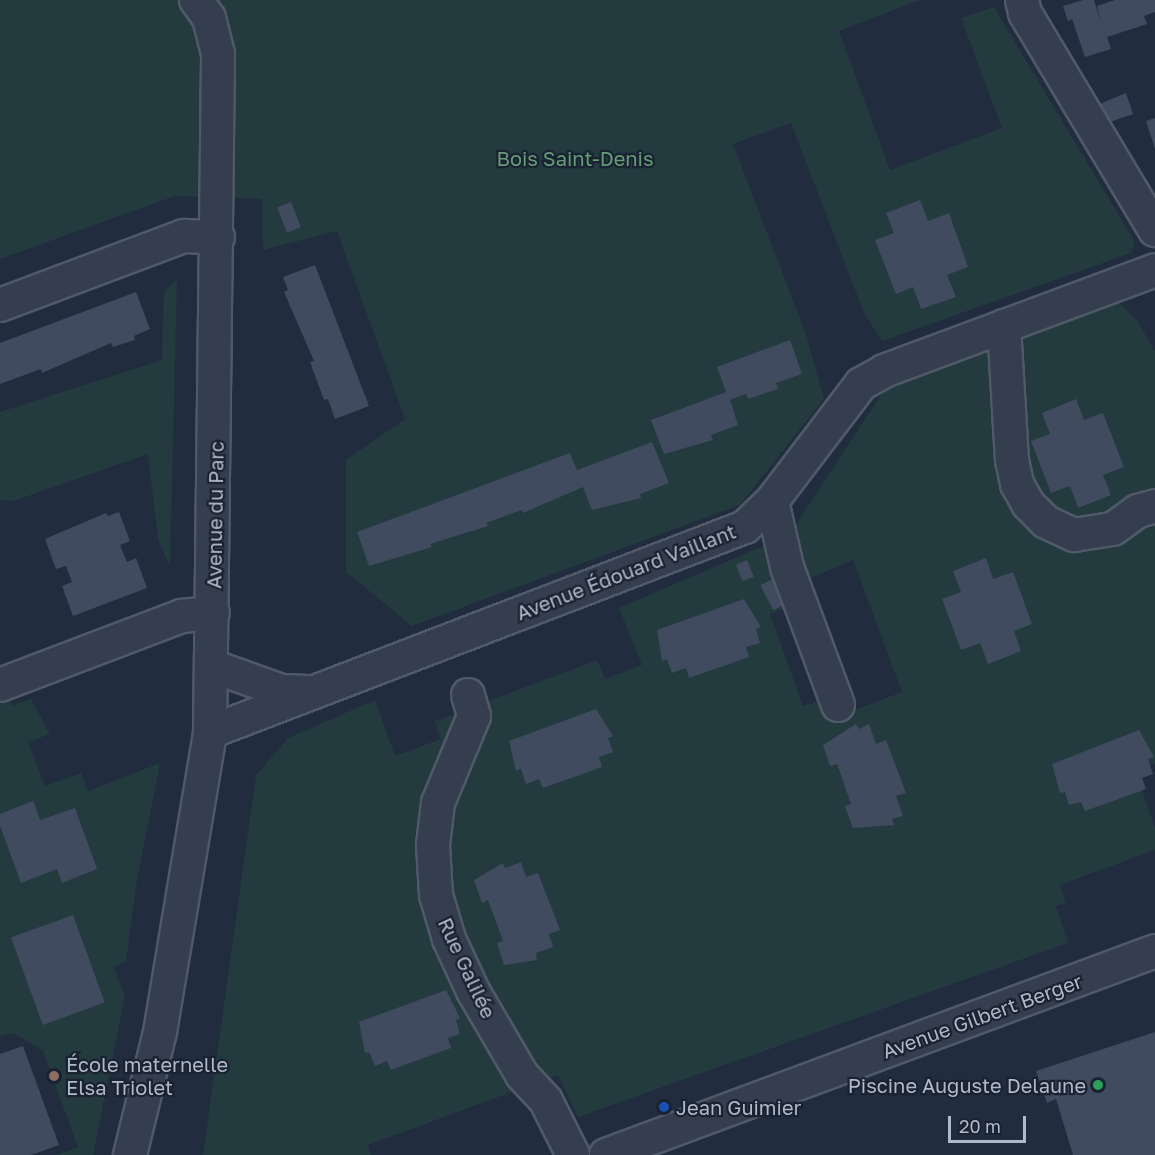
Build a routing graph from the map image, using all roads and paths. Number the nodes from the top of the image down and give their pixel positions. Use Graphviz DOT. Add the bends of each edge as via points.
graph roads {
  1 [pos="196,0"];
  2 [pos="1022,0"];
  3 [pos="1155,230"];
  4 [pos="218,237"];
  5 [pos="1155,270"];
  6 [pos="0,304"];
  7 [pos="1004,326"];
  8 [pos="772,501"];
  9 [pos="1155,506"];
  10 [pos="213,613"];
  11 [pos="212,666"];
  12 [pos="0,686"];
  13 [pos="308,692"];
  14 [pos="468,695"];
  15 [pos="838,705"];
  16 [pos="210,732"];
  17 [pos="1155,951"];
  18 [pos="160,1032"];
  19 [pos="129,1155"];
  20 [pos="151,1155"];
  21 [pos="573,1155"];
  22 [pos="606,1155"];
  1 -- 4 [label="street, Avenue du Parc" via="209,18 218,54"];
  2 -- 3 [label="street" via="1025,14"];
  4 -- 6 [label="street" via="184,236"];
  4 -- 10 [label="street, Avenue du Parc"];
  5 -- 7 [label="street, Avenue Édouard Vaillant"];
  7 -- 8 [label="street, Avenue Édouard Vaillant" via="884,371 861,384"];
  7 -- 9 [label="street" via="1012,460 1017,484 1028,504 1046,522 1074,535 1113,529 1138,511"];
  8 -- 13 [label="street, Avenue Édouard Vaillant" via="746,527"];
  8 -- 15 [label="street" via="787,567"];
  10 -- 11 [label="street, Avenue du Parc"];
  10 -- 12 [label="street" via="182,616"];
  11 -- 13 [label="street, Avenue Édouard Vaillant" via="282,691"];
  11 -- 16 [label="street, Avenue du Parc"];
  13 -- 16 [label="street, Avenue Édouard Vaillant" via="251,719"];
  14 -- 21 [label="street, Rue Galilée" via="474,716 438,803 434,845 436,895 449,939 473,991 522,1074 546,1101"];
  16 -- 18 [label="street, Avenue du Parc"];
  17 -- 22 [label="street, Avenue Gilbert Berger"];
  18 -- 19 [label="street, Avenue du Parc"];
  18 -- 20 [label="street, Avenue du Parc"];
}
